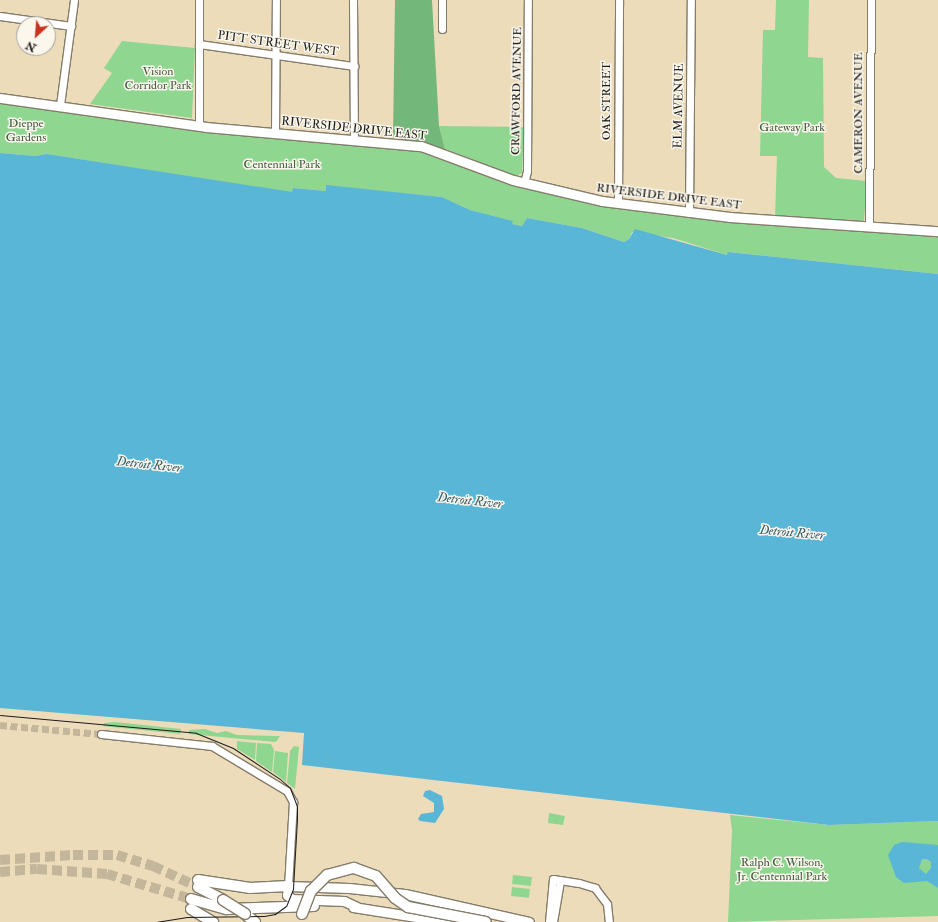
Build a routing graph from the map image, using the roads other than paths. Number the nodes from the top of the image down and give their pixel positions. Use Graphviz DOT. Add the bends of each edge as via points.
graph roads {
  1 [pos="74,0"];
  2 [pos="199,0"];
  3 [pos="276,0"];
  4 [pos="354,0"];
  5 [pos="442,0"];
  6 [pos="528,0"];
  7 [pos="619,0"];
  8 [pos="691,0"];
  9 [pos="871,0"];
  10 [pos="0,16"];
  11 [pos="70,26"];
  12 [pos="442,29"];
  13 [pos="199,44"];
  14 [pos="276,55"];
  15 [pos="354,66"];
  16 [pos="0,98"];
  17 [pos="60,105"];
  18 [pos="198,126"];
  19 [pos="275,133"];
  20 [pos="354,139"];
  21 [pos="524,183"];
  22 [pos="618,203"];
  23 [pos="689,213"];
  24 [pos="869,227"];
  25 [pos="938,231"];
  26 [pos="101,734"];
  27 [pos="556,880"];
  28 [pos="288,886"];
  29 [pos="314,906"];
  30 [pos="357,907"];
  31 [pos="302,918"];
  32 [pos="213,922"];
  33 [pos="255,922"];
  34 [pos="448,922"];
  35 [pos="486,922"];
  36 [pos="529,922"];
  37 [pos="549,922"];
  38 [pos="554,922"];
  39 [pos="609,922"];
  1 -- 11 [label="street"];
  2 -- 13 [label="street"];
  3 -- 14 [label="street"];
  4 -- 15 [label="street"];
  5 -- 12 [label="street"];
  6 -- 21 [label="street, CRAWFORD AVENUE" via="527,171"];
  7 -- 22 [label="street, OAK STREET"];
  8 -- 23 [label="street, ELM AVENUE"];
  9 -- 24 [label="street, CAMERON AVENUE"];
  10 -- 11 [label="street"];
  11 -- 17 [label="street"];
  13 -- 14 [label="street, PITT STREET WEST"];
  13 -- 18 [label="street"];
  14 -- 15 [label="street, PITT STREET WEST"];
  14 -- 19 [label="street"];
  15 -- 20 [label="street"];
  16 -- 17 [label="main road, RIVERSIDE DRIVE EAST"];
  17 -- 18 [label="main road, RIVERSIDE DRIVE EAST"];
  18 -- 19 [label="main road, RIVERSIDE DRIVE EAST"];
  19 -- 20 [label="main road, RIVERSIDE DRIVE EAST"];
  20 -- 21 [label="main road, RIVERSIDE DRIVE EAST" via="421,146"];
  21 -- 22 [label="main road, RIVERSIDE DRIVE EAST" via="582,198"];
  22 -- 23 [label="main road, RIVERSIDE DRIVE EAST"];
  23 -- 24 [label="main road, RIVERSIDE DRIVE EAST"];
  24 -- 25 [label="main road, RIVERSIDE DRIVE EAST"];
  26 -- 28 [label="street" via="212,746 287,791 293,804"];
  27 -- 37 [label="street"];
  27 -- 38 [label="street"];
  27 -- 39 [label="street" via="590,886 605,899 609,908"];
  28 -- 30 [label="main road" via="287,894 292,899 344,901"];
  28 -- 33 [label="highway, bridge" via="250,888 198,883"];
  28 -- 36 [label="main road" via="349,888 404,894"];
  29 -- 30 [label="main road"];
  29 -- 32 [label="highway" via="227,909 191,904"];
  30 -- 34 [label="main road"];
  31 -- 35 [label="highway, bridge" via="311,891 327,875 354,868 376,876 395,898 408,907"];
}
